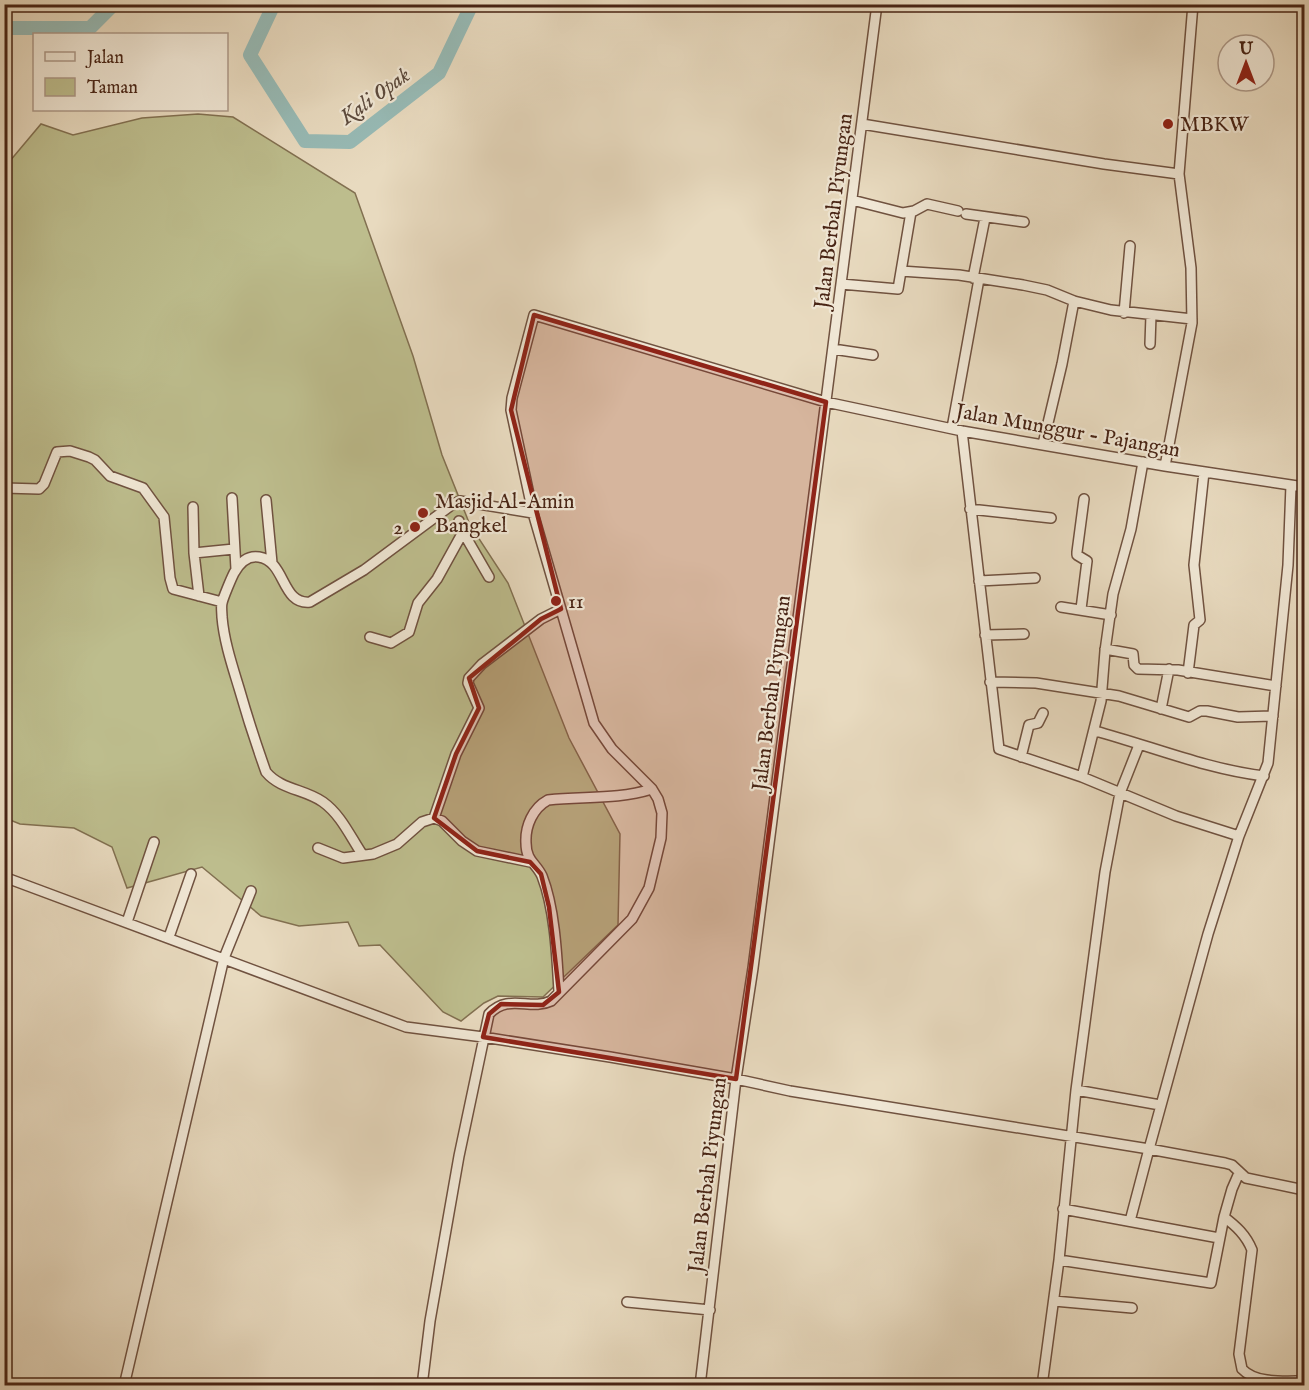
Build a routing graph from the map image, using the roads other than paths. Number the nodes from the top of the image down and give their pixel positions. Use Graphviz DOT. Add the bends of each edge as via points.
graph roads {
  1 [pos="877,4"];
  2 [pos="1193,4"];
  3 [pos="862,124"];
  4 [pos="1179,174"];
  5 [pos="852,200"];
  6 [pos="911,212"];
  7 [pos="985,218"];
  8 [pos="1024,222"];
  9 [pos="1130,246"];
  10 [pos="901,271"];
  11 [pos="976,278"];
  12 [pos="841,284"];
  13 [pos="1074,301"];
  14 [pos="1124,313"];
  15 [pos="1151,315"];
  16 [pos="1191,319"];
  17 [pos="1150,344"];
  18 [pos="833,349"];
  19 [pos="873,355"];
  20 [pos="826,402"];
  21 [pos="952,428"];
  22 [pos="962,431"];
  23 [pos="1043,444"];
  24 [pos="1143,462"];
  25 [pos="1165,466"];
  26 [pos="1204,472"];
  27 [pos="1292,485"];
  28 [pos="1305,487"];
  29 [pos="4,488"];
  30 [pos="232,498"];
  31 [pos="1084,499"];
  32 [pos="266,500"];
  33 [pos="193,507"];
  34 [pos="970,509"];
  35 [pos="533,513"];
  36 [pos="1051,518"];
  37 [pos="459,521"];
  38 [pos="463,532"];
  39 [pos="234,549"];
  40 [pos="194,553"];
  41 [pos="273,563"];
  42 [pos="236,569"];
  43 [pos="489,577"];
  44 [pos="1035,579"];
  45 [pos="979,581"];
  46 [pos="200,596"];
  47 [pos="222,602"];
  48 [pos="560,607"];
  49 [pos="1061,607"];
  50 [pos="1081,609"];
  51 [pos="1111,615"];
  52 [pos="518,630"];
  53 [pos="1024,633"];
  54 [pos="985,635"];
  55 [pos="370,637"];
  56 [pos="1105,649"];
  57 [pos="1169,669"];
  58 [pos="1188,673"];
  59 [pos="990,682"];
  60 [pos="1276,686"];
  61 [pos="1102,694"];
  62 [pos="1161,709"];
  63 [pos="1043,713"];
  64 [pos="1273,716"];
  65 [pos="1095,730"];
  66 [pos="1139,745"];
  67 [pos="1021,757"];
  68 [pos="1264,776"];
  69 [pos="1082,777"];
  70 [pos="652,789"];
  71 [pos="1120,793"];
  72 [pos="434,818"];
  73 [pos="1239,836"];
  74 [pos="154,842"];
  75 [pos="318,848"];
  76 [pos="362,854"];
  77 [pos="531,862"];
  78 [pos="191,874"];
  79 [pos="4,877"];
  80 [pos="251,891"];
  81 [pos="128,922"];
  82 [pos="169,938"];
  83 [pos="224,958"];
  84 [pos="559,992"];
  85 [pos="483,1037"];
  86 [pos="736,1078"];
  87 [pos="1076,1090"];
  88 [pos="1160,1105"];
  89 [pos="1072,1138"];
  90 [pos="1149,1149"];
  91 [pos="1243,1176"];
  92 [pos="1305,1190"];
  93 [pos="1063,1209"];
  94 [pos="1224,1217"];
  95 [pos="1130,1221"];
  96 [pos="1220,1238"];
  97 [pos="1059,1260"];
  98 [pos="1054,1301"];
  99 [pos="627,1302"];
  100 [pos="1132,1308"];
  101 [pos="710,1310"];
  102 [pos="1305,1381"];
  103 [pos="124,1386"];
  104 [pos="422,1386"];
  105 [pos="700,1386"];
  106 [pos="1042,1386"];
  1 -- 3 [label="street, Jalan Berbah Piyungan"];
  2 -- 4 [label="street"];
  3 -- 4 [label="street"];
  3 -- 5 [label="street, Jalan Berbah Piyungan"];
  4 -- 16 [label="street" via="1191,268"];
  5 -- 6 [label="street"];
  5 -- 12 [label="street, Jalan Berbah Piyungan"];
  6 -- 7 [label="street" via="927,204"];
  6 -- 10 [label="street"];
  7 -- 8 [label="street"];
  7 -- 11 [label="street"];
  9 -- 14 [label="street"];
  10 -- 11 [label="street"];
  10 -- 12 [label="street" via="898,289"];
  11 -- 13 [label="street" via="1047,290"];
  11 -- 21 [label="street"];
  12 -- 18 [label="street, Jalan Berbah Piyungan"];
  13 -- 14 [label="street"];
  13 -- 23 [label="street"];
  14 -- 15 [label="street"];
  15 -- 16 [label="street"];
  15 -- 17 [label="street"];
  16 -- 25 [label="street"];
  18 -- 19 [label="street"];
  18 -- 20 [label="street, Jalan Berbah Piyungan"];
  20 -- 21 [label="street, Jalan Munggur - Pajangan"];
  20 -- 35 [label="street, Jalan Munggur - Pajangan" via="534,315 511,410"];
  20 -- 86 [label="street, Jalan Berbah Piyungan"];
  21 -- 22 [label="street, Jalan Munggur - Pajangan"];
  22 -- 23 [label="street, Jalan Munggur - Pajangan"];
  22 -- 34 [label="street"];
  23 -- 24 [label="street, Jalan Munggur - Pajangan"];
  24 -- 25 [label="street, Jalan Munggur - Pajangan"];
  24 -- 51 [label="street"];
  25 -- 26 [label="street, Jalan Munggur - Pajangan"];
  26 -- 27 [label="street, Jalan Munggur - Pajangan"];
  26 -- 58 [label="street" via="1194,565 1200,620 1194,625"];
  27 -- 28 [label="street, Jalan Munggur - Pajangan"];
  27 -- 60 [label="street"];
  29 -- 46 [label="street" via="39,489 57,452 70,451 95,460 110,476 137,484 153,500 165,523 171,586"];
  30 -- 39 [label="street"];
  31 -- 50 [label="street" via="1077,552 1087,561"];
  32 -- 41 [label="street"];
  33 -- 40 [label="street"];
  34 -- 36 [label="street"];
  34 -- 45 [label="street"];
  35 -- 41 [label="street" via="460,501 364,570 310,602 294,598"];
  35 -- 48 [label="street"];
  37 -- 38 [label="street"];
  38 -- 43 [label="street"];
  38 -- 55 [label="street" via="437,579 418,603 409,632 391,643"];
  39 -- 40 [label="street"];
  39 -- 42 [label="street"];
  40 -- 46 [label="street"];
  41 -- 42 [label="street" via="257,556 242,561"];
  42 -- 47 [label="street"];
  44 -- 45 [label="street"];
  45 -- 54 [label="street"];
  46 -- 47 [label="street"];
  47 -- 76 [label="street" via="228,651 266,772 280,784 324,803 339,817"];
  48 -- 52 [label="street" via="529,620"];
  48 -- 70 [label="street" via="594,723 612,749"];
  48 -- 72 [label="street" via="533,624 469,678 479,708 456,754"];
  49 -- 50 [label="street"];
  50 -- 51 [label="street"];
  51 -- 56 [label="street"];
  53 -- 54 [label="street"];
  54 -- 59 [label="street"];
  56 -- 57 [label="street" via="1133,654 1138,669"];
  56 -- 61 [label="street"];
  57 -- 58 [label="street"];
  57 -- 62 [label="street"];
  58 -- 60 [label="street"];
  59 -- 61 [label="street" via="1036,683"];
  59 -- 67 [label="street" via="999,749"];
  60 -- 64 [label="street"];
  61 -- 62 [label="street"];
  61 -- 65 [label="street"];
  62 -- 64 [label="street" via="1189,717 1200,711 1238,717"];
  63 -- 67 [label="street" via="1038,723 1029,725"];
  64 -- 68 [label="street"];
  65 -- 66 [label="street"];
  65 -- 69 [label="street"];
  66 -- 68 [label="street" via="1239,773"];
  66 -- 71 [label="street"];
  67 -- 69 [label="street"];
  68 -- 73 [label="street"];
  69 -- 71 [label="street"];
  70 -- 77 [label="street" via="611,798 548,800 540,804 527,835"];
  70 -- 84 [label="street" via="662,813 661,838 649,888 632,919"];
  71 -- 73 [label="street"];
  71 -- 87 [label="street" via="1105,872"];
  72 -- 76 [label="street" via="422,822 390,847"];
  72 -- 77 [label="street" via="477,851"];
  73 -- 88 [label="street"];
  74 -- 81 [label="street"];
  75 -- 76 [label="street" via="343,858"];
  77 -- 84 [label="street" via="541,874 549,907 557,948"];
  78 -- 82 [label="street"];
  79 -- 81 [label="street"];
  80 -- 83 [label="street"];
  81 -- 82 [label="street"];
  82 -- 83 [label="street"];
  83 -- 85 [label="street" via="406,1027"];
  83 -- 103 [label="street"];
  84 -- 85 [label="street" via="543,1005 522,1002 494,1008"];
  85 -- 86 [label="street"];
  85 -- 104 [label="street" via="430,1321"];
  86 -- 89 [label="street"];
  86 -- 101 [label="street, Jalan Berbah Piyungan"];
  87 -- 88 [label="street"];
  87 -- 89 [label="street"];
  88 -- 90 [label="street"];
  89 -- 90 [label="street"];
  89 -- 93 [label="street"];
  90 -- 91 [label="street" via="1232,1165"];
  90 -- 95 [label="street"];
  91 -- 92 [label="street"];
  91 -- 94 [label="street" via="1232,1189"];
  93 -- 95 [label="street"];
  93 -- 97 [label="street"];
  94 -- 96 [label="street"];
  94 -- 102 [label="street" via="1238,1227 1252,1250 1239,1354 1242,1369 1252,1377"];
  95 -- 96 [label="street"];
  96 -- 97 [label="street" via="1211,1283"];
  97 -- 98 [label="street"];
  98 -- 100 [label="street"];
  98 -- 106 [label="street"];
  99 -- 101 [label="street"];
  101 -- 105 [label="street, Jalan Berbah Piyungan"];
}
